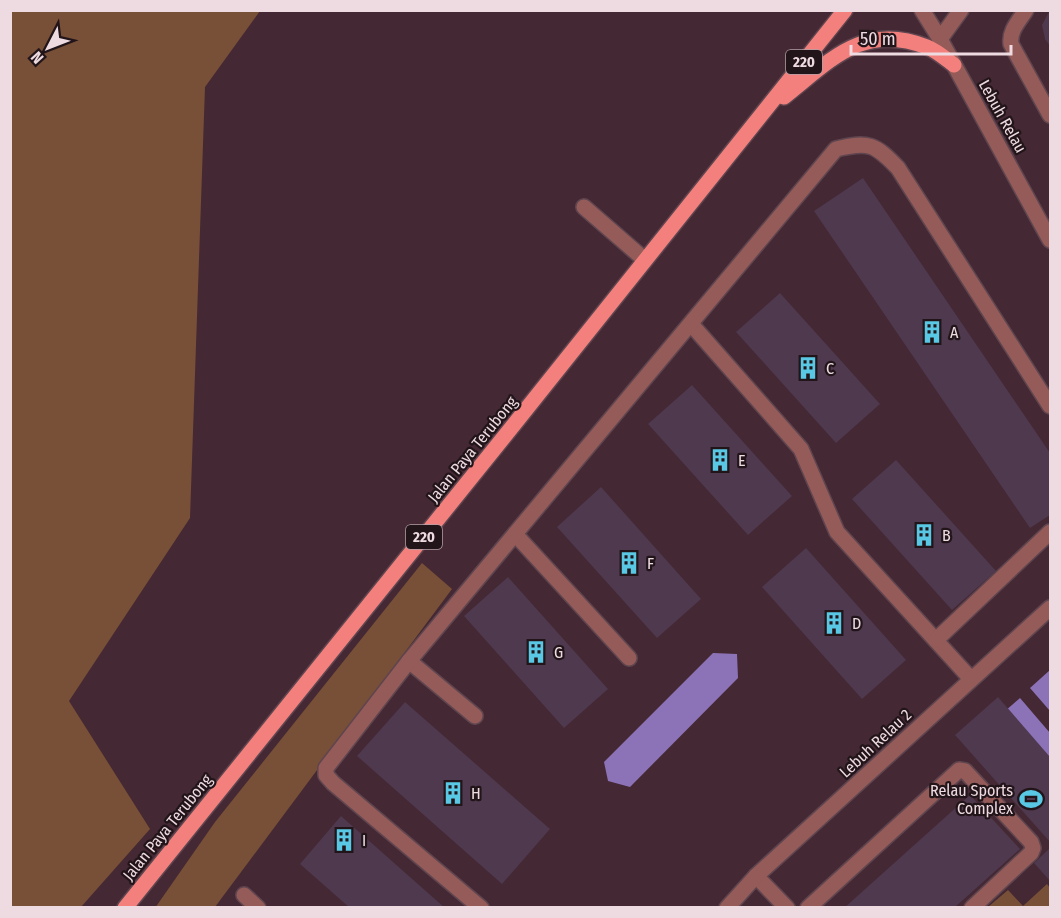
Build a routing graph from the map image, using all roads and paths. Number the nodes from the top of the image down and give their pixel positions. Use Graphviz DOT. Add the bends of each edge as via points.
graph roads {
  1 [pos="845,10"];
  2 [pos="922,10"];
  3 [pos="961,10"];
  4 [pos="1026,10"];
  5 [pos="940,39"];
  6 [pos="954,65"];
  7 [pos="763,114"];
  8 [pos="1050,115"];
  9 [pos="584,207"];
  10 [pos="1045,218"];
  11 [pos="1050,240"];
  12 [pos="645,260"];
  13 [pos="691,324"];
  14 [pos="1050,406"];
  15 [pos="1050,532"];
  16 [pos="515,534"];
  17 [pos="1050,608"];
  18 [pos="936,640"];
  19 [pos="629,658"];
  20 [pos="409,661"];
  21 [pos="971,679"];
  22 [pos="475,716"];
  23 [pos="756,876"];
  24 [pos="244,895"];
  25 [pos="125,908"];
  26 [pos="258,908"];
  27 [pos="481,908"];
  28 [pos="727,908"];
  29 [pos="787,908"];
  30 [pos="808,908"];
  31 [pos="972,908"];
  1 -- 7 [label="main road, Jalan Paya Terubong / 220"];
  2 -- 5 [label="street, Lebuh Relau"];
  3 -- 5 [label="street"];
  4 -- 8 [label="street" via="1012,31 1011,44"];
  5 -- 6 [label="street, Lebuh Relau"];
  6 -- 7 [label="main road" via="929,48 901,39 861,42 840,53"];
  6 -- 10 [label="street, Lebuh Relau"];
  7 -- 12 [label="main road, Jalan Paya Terubong / 220"];
  9 -- 12 [label="street"];
  10 -- 11 [label="street, Lebuh Relau"];
  12 -- 25 [label="main road, Jalan Paya Terubong / 220"];
  13 -- 14 [label="street" via="836,149 858,144 881,150 898,168"];
  13 -- 16 [label="street"];
  13 -- 18 [label="street" via="801,449 837,532"];
  15 -- 18 [label="street"];
  16 -- 19 [label="street"];
  16 -- 20 [label="street"];
  17 -- 21 [label="street, Lebuh Relau 2"];
  18 -- 21 [label="street"];
  20 -- 22 [label="street"];
  20 -- 27 [label="street" via="326,768 326,776"];
  21 -- 23 [label="street, Lebuh Relau 2"];
  23 -- 28 [label="street, Lebuh Relau 2"];
  23 -- 29 [label="street"];
  24 -- 26 [label="street"];
  30 -- 31 [label="street" via="959,770 965,771 1033,848"];
}
